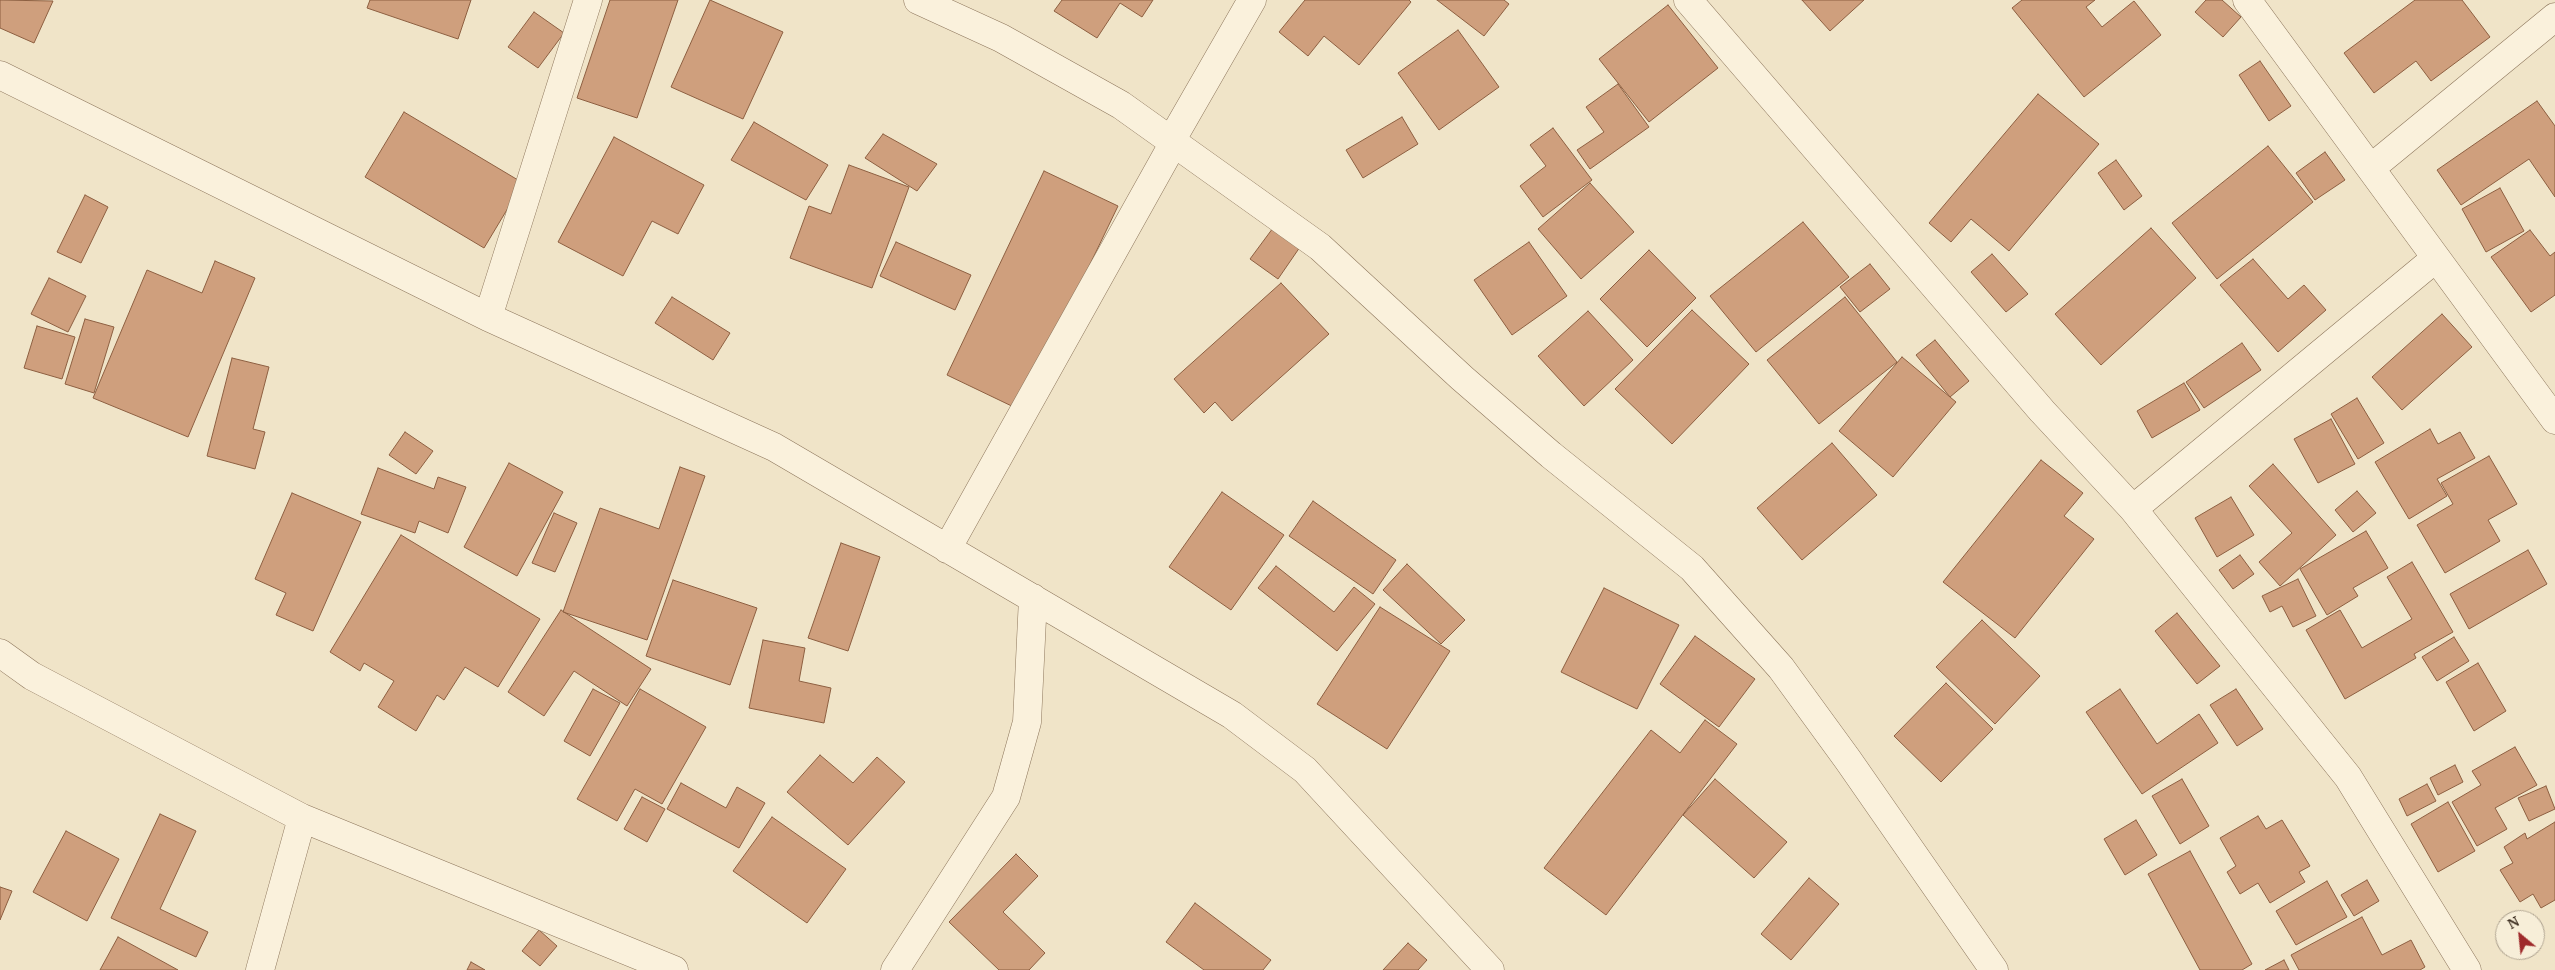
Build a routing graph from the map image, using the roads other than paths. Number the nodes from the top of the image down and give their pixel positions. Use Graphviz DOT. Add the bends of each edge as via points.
graph roads {
  1 [pos="588,0"];
  2 [pos="918,0"];
  3 [pos="1252,0"];
  4 [pos="1688,0"];
  5 [pos="2247,0"];
  6 [pos="2555,17"];
  7 [pos="0,75"];
  8 [pos="1171,141"];
  9 [pos="2371,168"];
  10 [pos="2436,258"];
  11 [pos="488,316"];
  12 [pos="2555,420"];
  13 [pos="2133,509"];
  14 [pos="947,549"];
  15 [pos="1033,598"];
  16 [pos="0,653"];
  17 [pos="302,818"];
  18 [pos="260,970"];
  19 [pos="674,970"];
  20 [pos="895,970"];
  21 [pos="1490,970"];
  22 [pos="1994,970"];
  23 [pos="2467,970"];
  1 -- 11 [label="street"];
  2 -- 8 [label="street" via="1000,38 1120,105"];
  3 -- 8 [label="street"];
  4 -- 13 [label="street" via="2042,411"];
  5 -- 9 [label="street"];
  6 -- 9 [label="street"];
  7 -- 11 [label="street"];
  8 -- 14 [label="street" via="1173,144"];
  8 -- 22 [label="street" via="1320,247 1551,455 1692,568 1781,668"];
  9 -- 10 [label="street"];
  10 -- 12 [label="street"];
  10 -- 13 [label="street"];
  11 -- 14 [label="street" via="774,447"];
  13 -- 23 [label="street" via="2348,777"];
  14 -- 15 [label="street"];
  15 -- 20 [label="street" via="1026,722 1006,797"];
  15 -- 21 [label="street" via="1232,715 1305,770"];
  16 -- 17 [label="street" via="32,676"];
  17 -- 18 [label="street"];
  17 -- 19 [label="street"];
}
